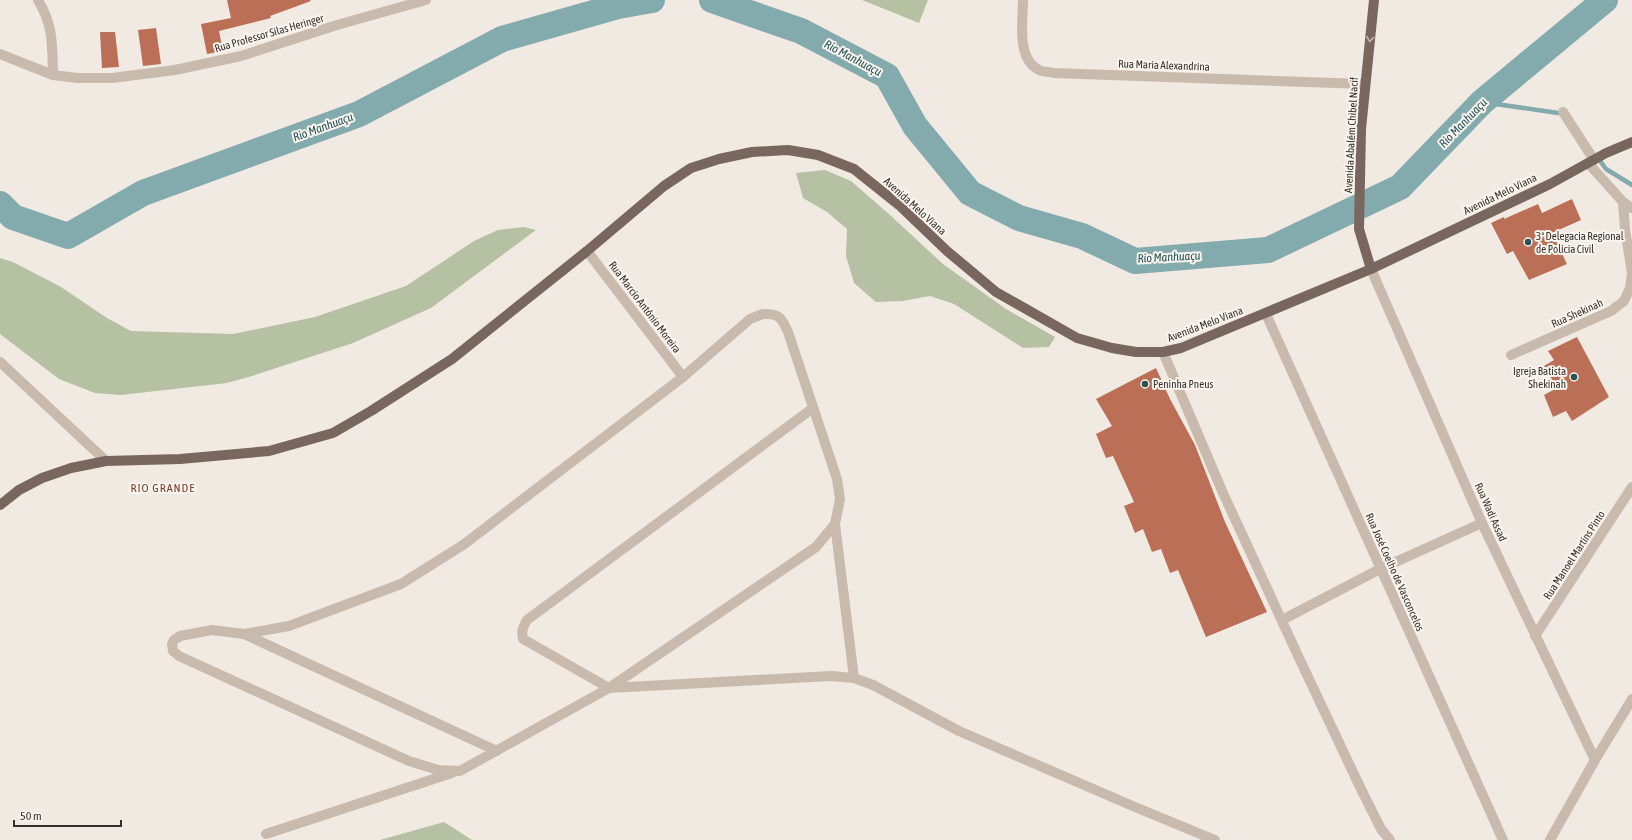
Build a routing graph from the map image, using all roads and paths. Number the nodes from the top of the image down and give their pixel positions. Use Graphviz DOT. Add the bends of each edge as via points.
graph roads {
  1 [pos="38,0"];
  2 [pos="426,0"];
  3 [pos="1023,0"];
  4 [pos="1374,0"];
  5 [pos="0,54"];
  6 [pos="53,75"];
  7 [pos="1365,84"];
  8 [pos="1563,112"];
  9 [pos="1632,142"];
  10 [pos="1591,161"];
  11 [pos="1623,202"];
  12 [pos="1632,208"];
  13 [pos="587,251"];
  14 [pos="1371,270"];
  15 [pos="1266,314"];
  16 [pos="1163,352"];
  17 [pos="1511,355"];
  18 [pos="0,362"];
  19 [pos="683,377"];
  20 [pos="814,408"];
  21 [pos="106,461"];
  22 [pos="1632,487"];
  23 [pos="0,505"];
  24 [pos="1482,523"];
  25 [pos="835,524"];
  26 [pos="1380,569"];
  27 [pos="1282,620"];
  28 [pos="244,634"];
  29 [pos="1535,636"];
  30 [pos="854,678"];
  31 [pos="609,688"];
  32 [pos="1632,699"];
  33 [pos="498,751"];
  34 [pos="1595,760"];
  35 [pos="460,771"];
  36 [pos="266,834"];
  37 [pos="1215,840"];
  38 [pos="1390,840"];
  39 [pos="1503,840"];
  40 [pos="1550,840"];
  1 -- 6 [label="street" via="46,13 51,30"];
  2 -- 6 [label="street, Rua Professor Silas Heringer" via="241,56 175,70 112,78"];
  3 -- 7 [label="street, Rua Maria Alexandrina" via="1022,41 1026,57 1038,70 1054,73"];
  4 -- 7 [label="main road, Avenida Abalém Chibel Nacif, one-way"];
  5 -- 6 [label="street, Rua Professor Silas Heringer"];
  7 -- 14 [label="main road, Avenida Abalém Chibel Nacif" via="1359,229"];
  8 -- 10 [label="street"];
  9 -- 10 [label="main road, Avenida Melo Viana"];
  10 -- 11 [label="street"];
  10 -- 14 [label="main road, Avenida Melo Viana" via="1550,184"];
  11 -- 12 [label="street"];
  11 -- 17 [label="street, Rua Shekinah" via="1632,273 1630,288 1624,301 1611,312"];
  13 -- 16 [label="main road, Avenida Melo Viana" via="664,186 691,168 752,152 788,150 818,155 854,168 996,292 1077,338 1136,352"];
  13 -- 19 [label="street, Rua Marcio Antônio Moreira"];
  13 -- 21 [label="main road, Avenida Melo Viana" via="452,359 333,433 269,452 180,459"];
  14 -- 15 [label="main road, Avenida Melo Viana"];
  14 -- 24 [label="street, Rua Wadi Assad"];
  15 -- 16 [label="main road, Avenida Melo Viana" via="1181,348"];
  15 -- 26 [label="street, Rua José Coelho de Vasconcelos"];
  16 -- 27 [label="street" via="1223,493"];
  18 -- 21 [label="street"];
  19 -- 20 [label="street" via="750,319 772,314 782,319 788,332"];
  19 -- 28 [label="street" via="463,545 401,584 289,626"];
  20 -- 25 [label="street" via="837,479 840,500"];
  20 -- 31 [label="street" via="526,620 521,634 523,639"];
  21 -- 23 [label="main road, Avenida Melo Viana" via="42,478 19,490"];
  22 -- 29 [label="street, Rua Manoel Martins Pinto"];
  24 -- 26 [label="street"];
  24 -- 29 [label="street, Rua Wadi Assad"];
  25 -- 30 [label="street"];
  25 -- 31 [label="street" via="816,547"];
  26 -- 27 [label="street"];
  26 -- 39 [label="street, Rua José Coelho de Vasconcelos"];
  27 -- 38 [label="street" via="1360,787"];
  28 -- 33 [label="street"];
  28 -- 35 [label="street" via="212,630 180,636 172,644 173,651 409,761 438,770"];
  29 -- 34 [label="street, Rua Wadi Assad"];
  30 -- 31 [label="street" via="831,676"];
  30 -- 37 [label="street" via="873,685 960,731"];
  31 -- 33 [label="street"];
  32 -- 34 [label="street"];
  33 -- 35 [label="street"];
  34 -- 40 [label="street"];
  35 -- 36 [label="street"];
}
